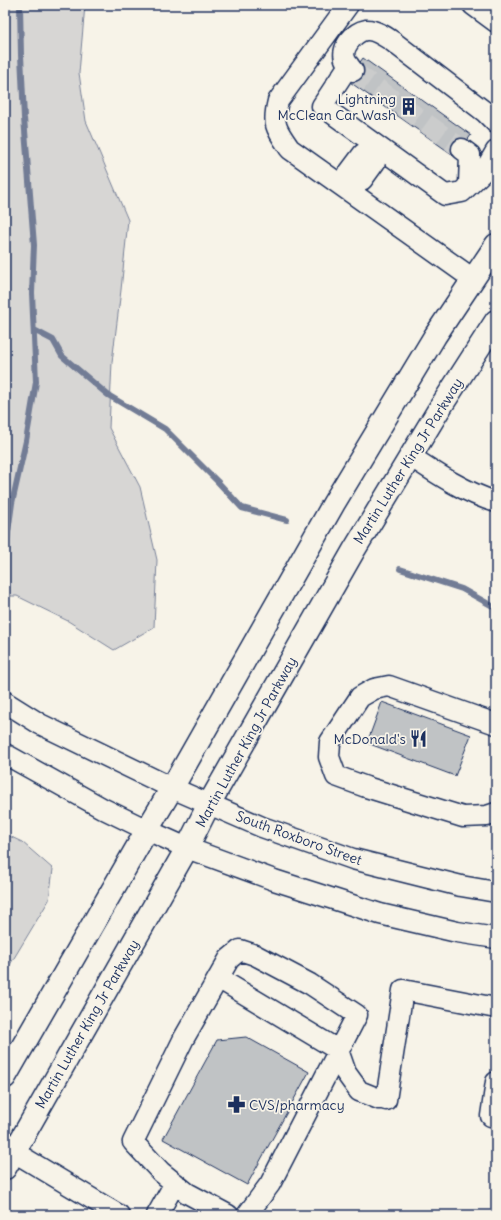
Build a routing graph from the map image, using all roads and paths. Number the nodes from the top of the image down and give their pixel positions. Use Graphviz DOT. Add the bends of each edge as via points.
graph roads {
  1 [pos="348,5"];
  2 [pos="473,5"];
  3 [pos="496,22"];
  4 [pos="496,123"];
  5 [pos="374,149"];
  6 [pos="462,149"];
  7 [pos="496,151"];
  8 [pos="469,184"];
  9 [pos="350,186"];
  10 [pos="496,245"];
  11 [pos="473,280"];
  12 [pos="496,321"];
  13 [pos="410,456"];
  14 [pos="496,502"];
  15 [pos="5,702"];
  16 [pos="496,724"];
  17 [pos="5,754"];
  18 [pos="172,788"];
  19 [pos="210,804"];
  20 [pos="496,813"];
  21 [pos="147,830"];
  22 [pos="187,848"];
  23 [pos="496,892"];
  24 [pos="496,938"];
  25 [pos="218,978"];
  26 [pos="496,1008"];
  27 [pos="338,1050"];
  28 [pos="5,1077"];
  29 [pos="496,1082"];
  30 [pos="491,1116"];
  31 [pos="9,1160"];
  32 [pos="175,1183"];
  33 [pos="119,1215"];
  34 [pos="157,1215"];
  35 [pos="228,1215"];
  36 [pos="247,1215"];
  1 -- 9 [label="street" via="278,101 274,116 278,132 290,149"];
  2 -- 3 [label="street"];
  4 -- 5 [label="street" via="404,50 381,34 366,30 349,41 344,50 345,60 351,68 322,106"];
  5 -- 8 [label="street" via="445,195 462,192"];
  5 -- 9 [label="street" via="375,162 362,180"];
  6 -- 8 [label="street" via="470,155"];
  7 -- 8 [label="street" via="485,170"];
  9 -- 11 [label="street"];
  10 -- 11 [label="main road"];
  11 -- 18 [label="main road" via="435,336 334,503"];
  12 -- 13 [label="main road, Martin Luther King Jr Parkway"];
  13 -- 14 [label="street" via="443,478"];
  13 -- 19 [label="main road, Martin Luther King Jr Parkway"];
  15 -- 18 [label="street, South Roxboro Street" via="40,724"];
  16 -- 20 [label="street" via="389,686 374,689 360,697 330,742 329,757 336,776 366,787 463,818"];
  17 -- 21 [label="street"];
  18 -- 19 [label="street, South Roxboro Street"];
  18 -- 21 [label="main road"];
  19 -- 22 [label="main road, Martin Luther King Jr Parkway"];
  19 -- 23 [label="street, South Roxboro Street" via="262,827 353,859 461,886"];
  21 -- 22 [label="street"];
  21 -- 28 [label="main road"];
  22 -- 24 [label="street" via="274,880 380,914 457,932"];
  22 -- 31 [label="main road, Martin Luther King Jr Parkway"];
  25 -- 27 [label="street"];
  25 -- 27 [label="street" via="229,959 240,950 255,955 310,984 357,1015"];
  25 -- 32 [label="street" via="184,1038 133,1142"];
  26 -- 27 [label="street" via="403,990 383,1099 359,1091 346,1073"];
  27 -- 36 [label="street" via="270,1184"];
  29 -- 30 [label="street"];
  31 -- 33 [label="street"];
  32 -- 34 [label="street"];
  32 -- 35 [label="street"];
}
